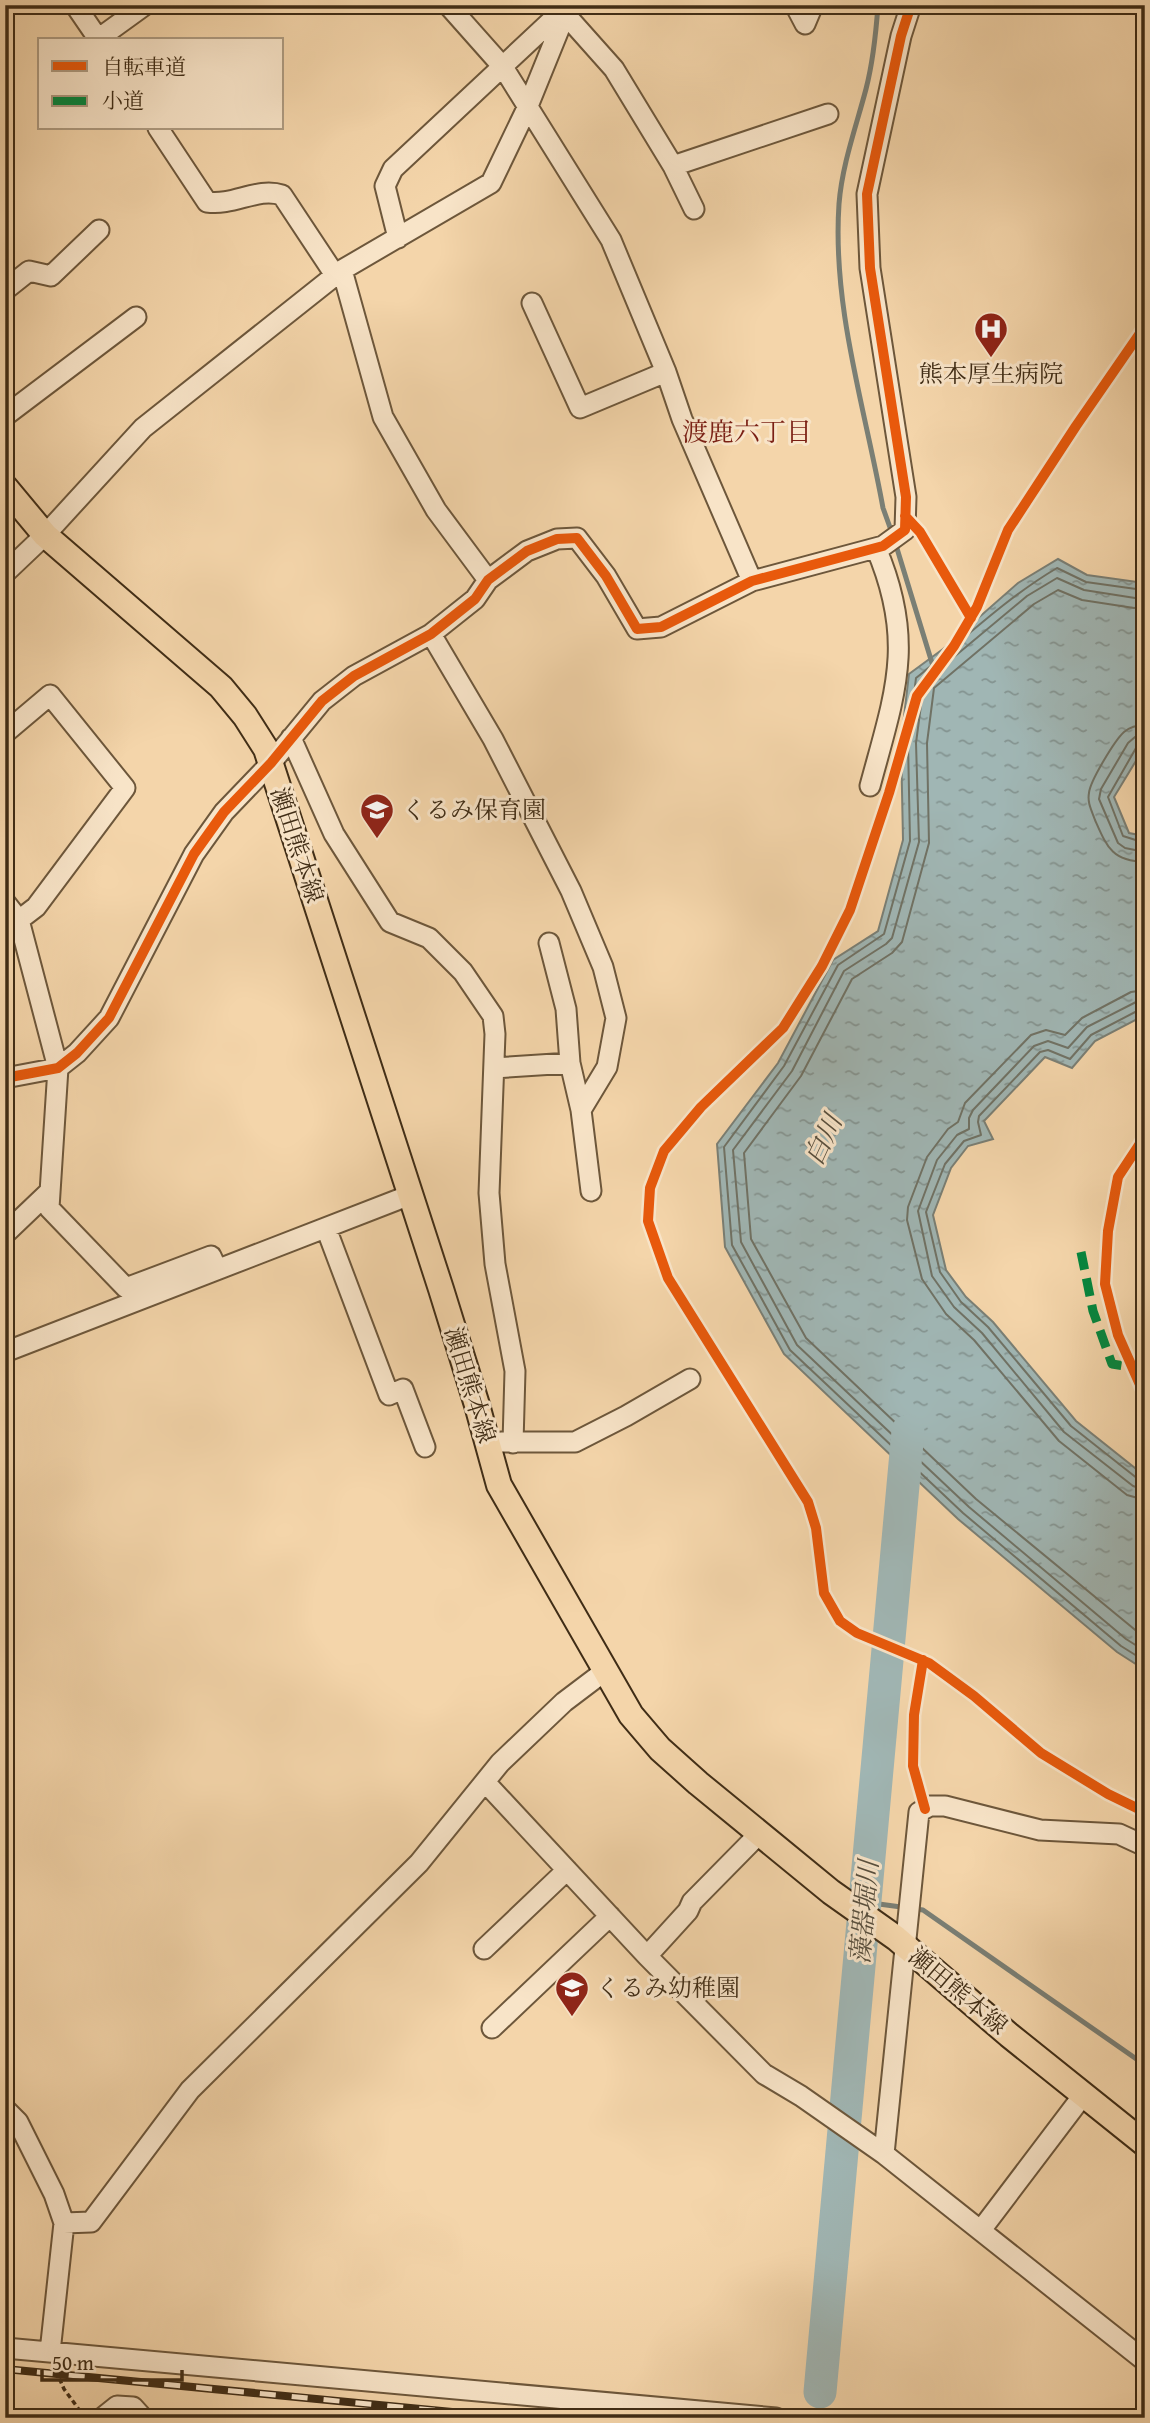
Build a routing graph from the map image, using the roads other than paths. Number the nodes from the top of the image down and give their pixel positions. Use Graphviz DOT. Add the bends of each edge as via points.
graph roads {
  1 [pos="75,5"];
  2 [pos="145,5"];
  3 [pos="448,5"];
  4 [pos="795,5"];
  5 [pos="813,5"];
  6 [pos="911,5"];
  7 [pos="567,8"];
  8 [pos="97,38"];
  9 [pos="99,38"];
  10 [pos="503,67"];
  11 [pos="528,106"];
  12 [pos="828,114"];
  13 [pos="159,130"];
  14 [pos="673,166"];
  15 [pos="694,209"];
  16 [pos="99,230"];
  17 [pos="398,238"];
  18 [pos="338,273"];
  19 [pos="5,290"];
  20 [pos="533,303"];
  21 [pos="136,317"];
  22 [pos="666,372"];
  23 [pos="5,416"];
  24 [pos="5,487"];
  25 [pos="45,535"];
  26 [pos="880,547"];
  27 [pos="5,573"];
  28 [pos="488,580"];
  29 [pos="752,581"];
  30 [pos="431,634"];
  31 [pos="5,733"];
  32 [pos="291,738"];
  33 [pos="271,763"];
  34 [pos="870,786"];
  35 [pos="5,902"];
  36 [pos="19,920"];
  37 [pos="549,943"];
  38 [pos="570,1063"];
  39 [pos="58,1068"];
  40 [pos="494,1068"];
  41 [pos="5,1078"];
  42 [pos="581,1110"];
  43 [pos="50,1191"];
  44 [pos="591,1191"];
  45 [pos="410,1195"];
  46 [pos="326,1228"];
  47 [pos="5,1234"];
  48 [pos="217,1269"];
  49 [pos="5,1352"];
  50 [pos="690,1379"];
  51 [pos="487,1440"];
  52 [pos="513,1443"];
  53 [pos="425,1447"];
  54 [pos="606,1671"];
  55 [pos="485,1782"];
  56 [pos="760,1833"];
  57 [pos="1145,1846"];
  58 [pos="567,1870"];
  59 [pos="610,1916"];
  60 [pos="900,1942"];
  61 [pos="484,1949"];
  62 [pos="647,1956"];
  63 [pos="492,2028"];
  64 [pos="1084,2094"];
  65 [pos="5,2109"];
  66 [pos="1145,2144"];
  67 [pos="884,2154"];
  68 [pos="64,2223"];
  69 [pos="981,2230"];
  70 [pos="5,2348"];
  71 [pos="50,2352"];
  72 [pos="1145,2361"];
  73 [pos="102,2418"];
  74 [pos="143,2418"];
  75 [pos="776,2418"];
  1 -- 8 [label="street"];
  2 -- 9 [label="street"];
  3 -- 10 [label="street"];
  4 -- 5 [label="street" via="805,24"];
  6 -- 26 [label="street" via="867,194 870,268 906,497 905,530"];
  7 -- 10 [label="street"];
  7 -- 11 [label="street"];
  7 -- 14 [label="street" via="614,69"];
  10 -- 11 [label="street"];
  10 -- 17 [label="street" via="393,169 385,186"];
  11 -- 17 [label="street" via="491,183"];
  11 -- 22 [label="street" via="611,240"];
  12 -- 14 [label="street"];
  13 -- 18 [label="street" via="207,202 219,204 269,191 282,195"];
  14 -- 15 [label="street"];
  16 -- 19 [label="street" via="51,276 29,271"];
  17 -- 18 [label="street"];
  18 -- 25 [label="street" via="143,428"];
  18 -- 28 [label="street" via="383,417 436,510"];
  20 -- 22 [label="street" via="580,408"];
  21 -- 23 [label="street"];
  22 -- 29 [label="street"];
  24 -- 25 [label="main road, 瀬田熊本線"];
  25 -- 27 [label="street"];
  25 -- 33 [label="main road, 瀬田熊本線" via="221,687 245,716"];
  26 -- 29 [label="street"];
  26 -- 34 [label="street" via="899,626 900,655 894,698"];
  28 -- 29 [label="street" via="527,551 557,539 577,538 637,629 661,627"];
  28 -- 30 [label="street" via="475,599"];
  30 -- 32 [label="street" via="354,676 322,701"];
  30 -- 42 [label="street" via="493,739 571,891 603,967 616,1018 607,1067"];
  31 -- 36 [label="street" via="50,695 125,788 36,907"];
  32 -- 33 [label="street"];
  32 -- 40 [label="street" via="334,834 390,922 429,938 463,972 493,1016"];
  33 -- 39 [label="street" via="224,812 194,854 110,1017"];
  33 -- 45 [label="main road, 瀬田熊本線"];
  35 -- 36 [label="street"];
  36 -- 39 [label="street"];
  37 -- 38 [label="street" via="566,1009"];
  38 -- 40 [label="street"];
  38 -- 42 [label="street"];
  39 -- 41 [label="street"];
  39 -- 43 [label="street"];
  40 -- 52 [label="street" via="489,1193 495,1264 515,1371"];
  42 -- 44 [label="street"];
  43 -- 47 [label="street"];
  43 -- 48 [label="street" via="48,1208 126,1288 211,1256"];
  45 -- 46 [label="street"];
  45 -- 51 [label="main road, 瀬田熊本線"];
  46 -- 48 [label="street"];
  46 -- 53 [label="street" via="389,1395 403,1389"];
  48 -- 49 [label="street"];
  50 -- 52 [label="street" via="575,1442"];
  51 -- 52 [label="street"];
  51 -- 54 [label="main road, 瀬田熊本線" via="499,1485"];
  54 -- 55 [label="street" via="564,1702"];
  54 -- 56 [label="main road, 瀬田熊本線" via="632,1715 660,1749"];
  55 -- 58 [label="street"];
  55 -- 68 [label="street" via="419,1863 190,2090 91,2222"];
  56 -- 60 [label="main road, 瀬田熊本線"];
  56 -- 62 [label="street"];
  57 -- 60 [label="street" via="1119,1834 1040,1830 930,1806 919,1812"];
  58 -- 59 [label="street"];
  58 -- 61 [label="street"];
  59 -- 62 [label="street"];
  59 -- 63 [label="street"];
  60 -- 64 [label="main road, 瀬田熊本線"];
  60 -- 67 [label="street"];
  62 -- 67 [label="street" via="764,2074"];
  64 -- 66 [label="main road, 瀬田熊本線"];
  64 -- 69 [label="street"];
  65 -- 68 [label="street" via="18,2122"];
  67 -- 69 [label="street"];
  68 -- 71 [label="street"];
  69 -- 72 [label="street"];
  70 -- 71 [label="street"];
  71 -- 75 [label="street"];
  73 -- 74 [label="street" via="117,2406 133,2407"];
}
